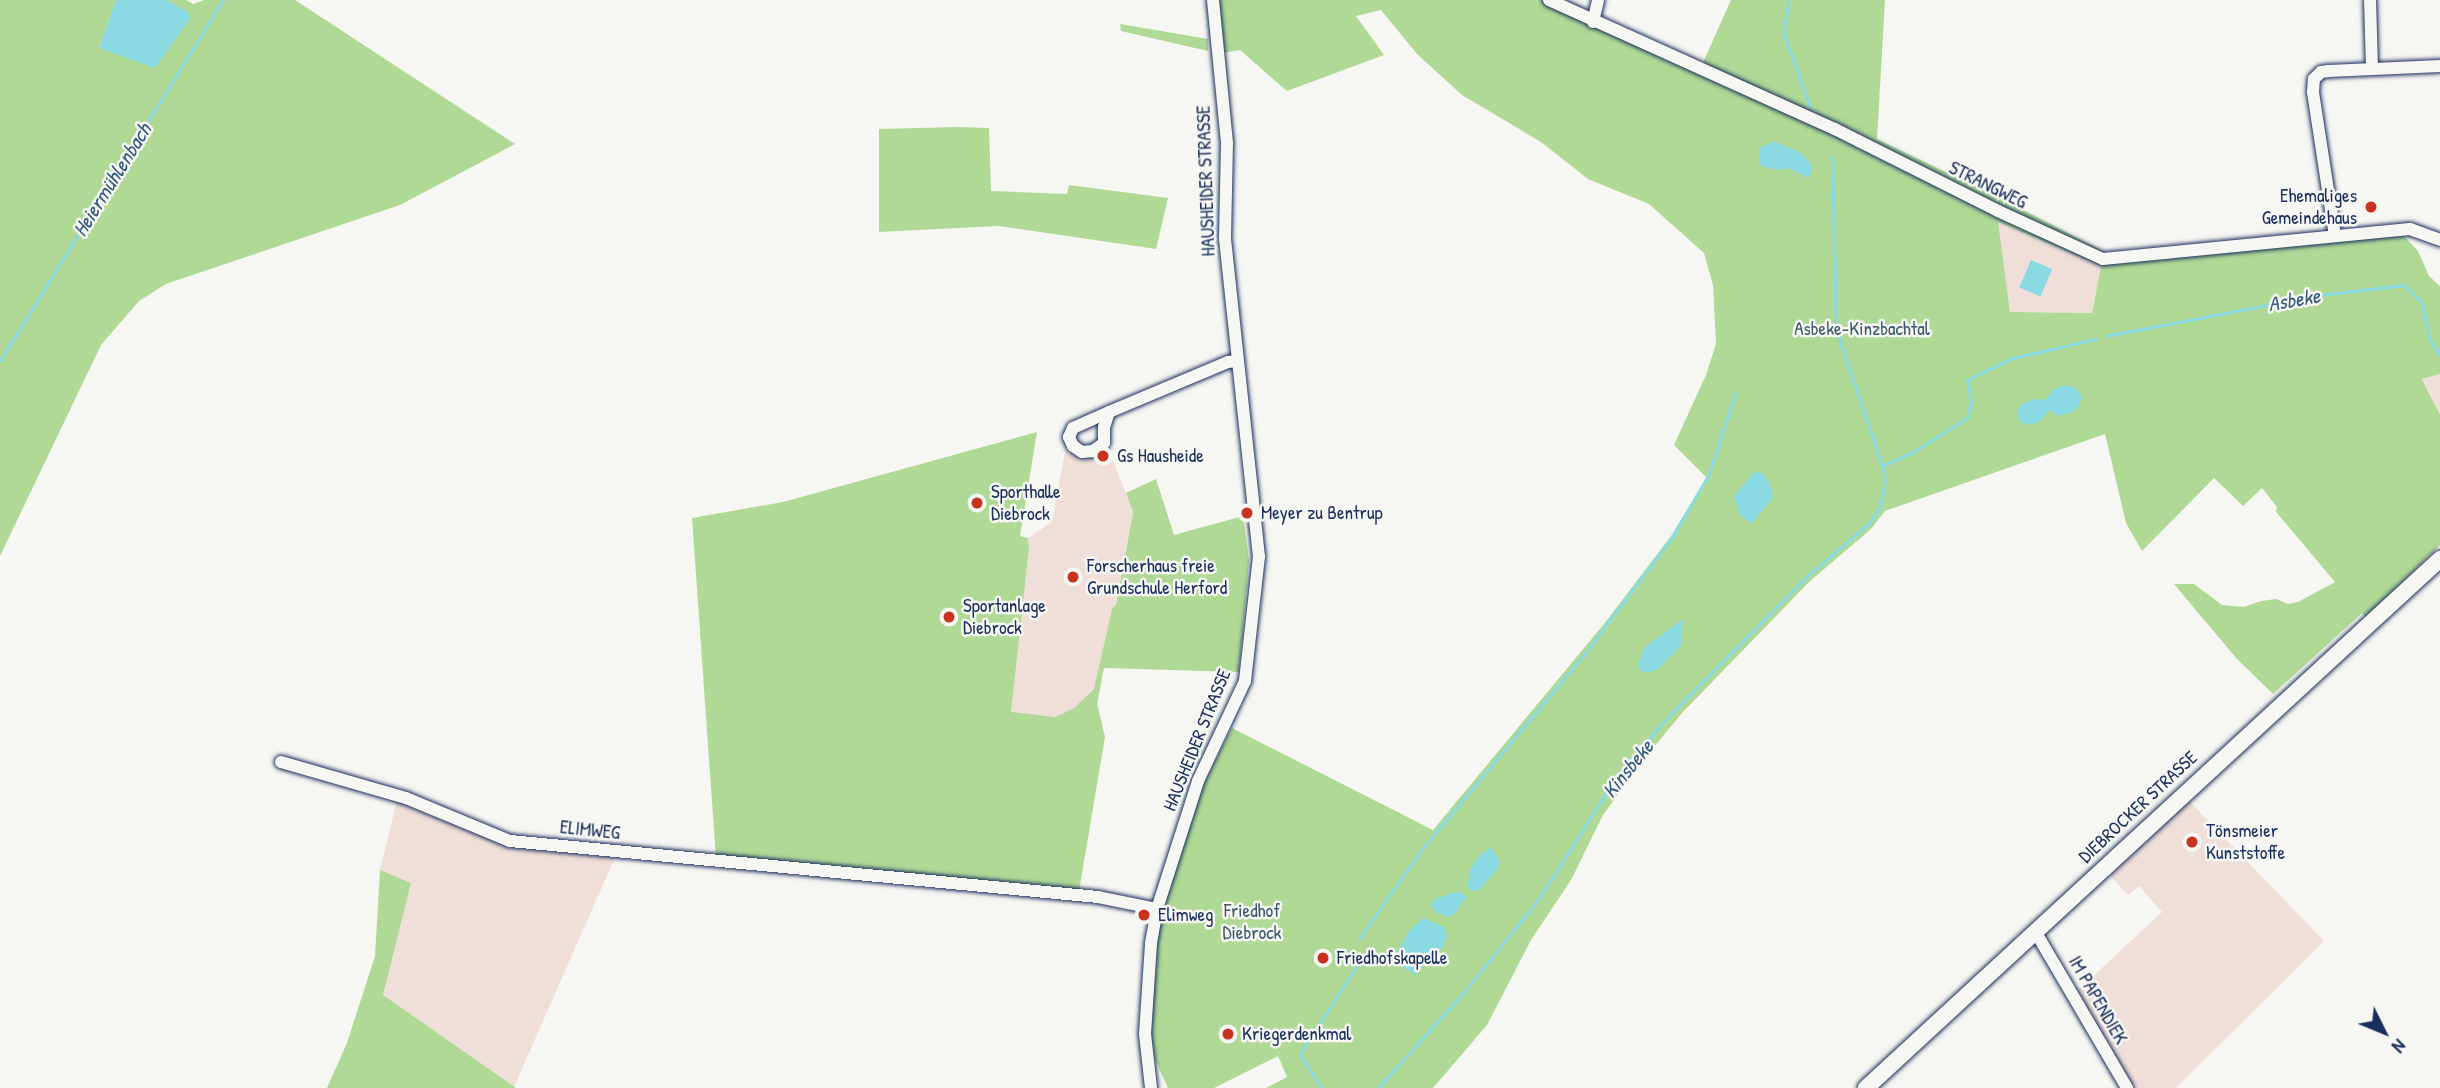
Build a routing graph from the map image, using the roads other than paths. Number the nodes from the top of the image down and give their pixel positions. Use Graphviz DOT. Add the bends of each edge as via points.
graph roads {
  1 [pos="1213,0"];
  2 [pos="1549,0"];
  3 [pos="1598,0"];
  4 [pos="2370,0"];
  5 [pos="1593,22"];
  6 [pos="2440,66"];
  7 [pos="2372,69"];
  8 [pos="2335,236"];
  9 [pos="2440,240"];
  10 [pos="1237,361"];
  11 [pos="1109,412"];
  12 [pos="2440,559"];
  13 [pos="281,762"];
  14 [pos="1157,909"];
  15 [pos="2035,931"];
  16 [pos="1151,1088"];
  17 [pos="1866,1088"];
  18 [pos="2127,1088"];
  1 -- 10 [label="street, HAUSHEIDER STRASSE" via="1227,143 1225,238"];
  2 -- 5 [label="street, STRANGWEG"];
  3 -- 5 [label="street"];
  4 -- 7 [label="street"];
  5 -- 8 [label="street, STRANGWEG" via="1835,129 2103,259"];
  6 -- 7 [label="street"];
  7 -- 8 [label="street" via="2321,72 2314,79"];
  8 -- 9 [label="street, STRANGWEG" via="2410,229"];
  10 -- 11 [label="street"];
  10 -- 14 [label="street, HAUSHEIDER STRASSE" via="1259,557 1249,660 1240,696 1198,780"];
  12 -- 15 [label="main road, DIEBROCKER STRASSE"];
  13 -- 14 [label="street, ELIMWEG" via="406,798 510,841 1098,897"];
  14 -- 16 [label="street, HAUSHEIDER STRASSE" via="1145,1034"];
  15 -- 17 [label="main road, DIEBROCKER STRASSE"];
  15 -- 18 [label="street, IM PAPENDIEK"];
}
